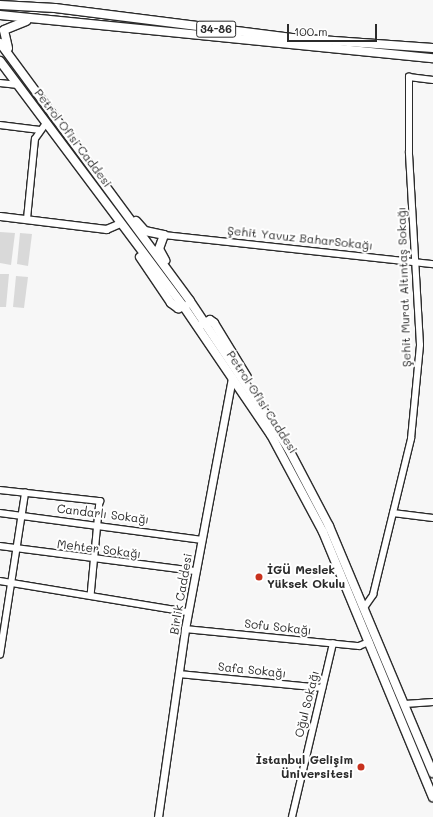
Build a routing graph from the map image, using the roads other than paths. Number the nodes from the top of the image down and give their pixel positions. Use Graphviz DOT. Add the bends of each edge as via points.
graph roads {
  1 [pos="0,5"];
  2 [pos="0,15"];
  3 [pos="44,19"];
  4 [pos="0,43"];
  5 [pos="433,48"];
  6 [pos="433,58"];
  7 [pos="0,61"];
  8 [pos="24,77"];
  9 [pos="433,80"];
  10 [pos="0,83"];
  11 [pos="18,85"];
  12 [pos="46,123"];
  13 [pos="0,125"];
  14 [pos="40,130"];
  15 [pos="108,191"];
  16 [pos="0,216"];
  17 [pos="27,219"];
  18 [pos="120,224"];
  19 [pos="164,235"];
  20 [pos="415,262"];
  21 [pos="433,264"];
  22 [pos="187,304"];
  23 [pos="201,325"];
  24 [pos="232,377"];
  25 [pos="0,490"];
  26 [pos="25,493"];
  27 [pos="0,513"];
  28 [pos="393,513"];
  29 [pos="19,515"];
  30 [pos="433,518"];
  31 [pos="98,524"];
  32 [pos="202,540"];
  33 [pos="0,546"];
  34 [pos="15,549"];
  35 [pos="95,558"];
  36 [pos="196,571"];
  37 [pos="0,581"];
  38 [pos="11,583"];
  39 [pos="91,596"];
  40 [pos="364,608"];
  41 [pos="188,612"];
  42 [pos="3,617"];
  43 [pos="185,629"];
  44 [pos="377,638"];
  45 [pos="369,642"];
  46 [pos="333,644"];
  47 [pos="0,655"];
  48 [pos="179,674"];
  49 [pos="322,688"];
  50 [pos="433,702"];
  51 [pos="404,704"];
  52 [pos="433,773"];
  53 [pos="433,797"];
  54 [pos="158,817"];
  55 [pos="292,817"];
  1 -- 5 [label="main road, 34-86" via="55,8 292,38"];
  2 -- 3 [label="main road, 34-86"];
  3 -- 6 [label="main road, 34-86"];
  3 -- 8 [label="main road" via="17,22 4,30 4,42"];
  4 -- 8 [label="main road, Petrol Ofisi Caddesi"];
  7 -- 11 [label="main road, Petrol Ofisi Caddesi"];
  8 -- 15 [label="main road, Petrol Ofisi Caddesi"];
  9 -- 20 [label="street, Şehit Murat Altıntaş Sokağı" via="410,77"];
  10 -- 11 [label="street"];
  11 -- 12 [label="main road, Petrol Ofisi Caddesi"];
  12 -- 14 [label="street"];
  12 -- 18 [label="main road, Petrol Ofisi Caddesi"];
  13 -- 14 [label="street"];
  14 -- 17 [label="street" via="35,139"];
  15 -- 19 [label="main road" via="142,228"];
  15 -- 22 [label="main road, Petrol Ofisi Caddesi"];
  16 -- 17 [label="street"];
  17 -- 18 [label="street" via="106,229"];
  18 -- 22 [label="main road, Petrol Ofisi Caddesi" via="171,303"];
  19 -- 20 [label="street, Şehit Yavuz BaharSokağı"];
  19 -- 22 [label="main road" via="159,244 160,254 188,292"];
  20 -- 21 [label="street, Şehit Yavuz BaharSokağı"];
  20 -- 28 [label="street, Şehit Murat Altıntaş Sokağı" via="419,364 412,439"];
  22 -- 23 [label="main road, Petrol Ofisi Caddesi"];
  23 -- 24 [label="main road, Petrol Ofisi Caddesi"];
  23 -- 40 [label="main road, Petrol Ofisi Caddesi" via="210,320 217,328 274,426 329,526"];
  24 -- 32 [label="street, Birlik Caddesi" via="226,391"];
  24 -- 45 [label="main road, Petrol Ofisi Caddesi" via="267,429 309,503"];
  25 -- 26 [label="street"];
  26 -- 29 [label="street"];
  26 -- 31 [label="street" via="100,501"];
  27 -- 29 [label="street, Candarlı Sokağı"];
  28 -- 30 [label="street"];
  28 -- 40 [label="street, Şehit Murat Altıntaş Sokağı" via="373,595"];
  29 -- 31 [label="street, Candarlı Sokağı"];
  29 -- 34 [label="street"];
  31 -- 32 [label="street, Candarlı Sokağı"];
  31 -- 35 [label="street"];
  32 -- 36 [label="street, Birlik Caddesi"];
  33 -- 34 [label="street, Mehter Sokağı"];
  34 -- 35 [label="street, Mehter Sokağı"];
  34 -- 38 [label="street"];
  35 -- 36 [label="street, Mehter Sokağı"];
  35 -- 39 [label="street"];
  36 -- 41 [label="street, Birlik Caddesi"];
  37 -- 38 [label="street"];
  38 -- 39 [label="street"];
  38 -- 42 [label="street"];
  39 -- 41 [label="street"];
  40 -- 44 [label="main road, Petrol Ofisi Caddesi"];
  41 -- 43 [label="street, Birlik Caddesi"];
  42 -- 47 [label="street"];
  43 -- 46 [label="street, Sofu Sokağı"];
  43 -- 48 [label="street, Birlik Caddesi"];
  44 -- 45 [label="main road"];
  44 -- 51 [label="main road, Petrol Ofisi Caddesi"];
  45 -- 46 [label="street, Sofu Sokağı" via="359,646"];
  45 -- 53 [label="main road, Petrol Ofisi Caddesi"];
  46 -- 49 [label="street, Oğul Sokağı"];
  48 -- 49 [label="street, Safa Sokağı"];
  48 -- 54 [label="street, Birlik Caddesi"];
  49 -- 55 [label="street, Oğul Sokağı"];
  50 -- 51 [label="street"];
  51 -- 52 [label="main road, Petrol Ofisi Caddesi"];
}
